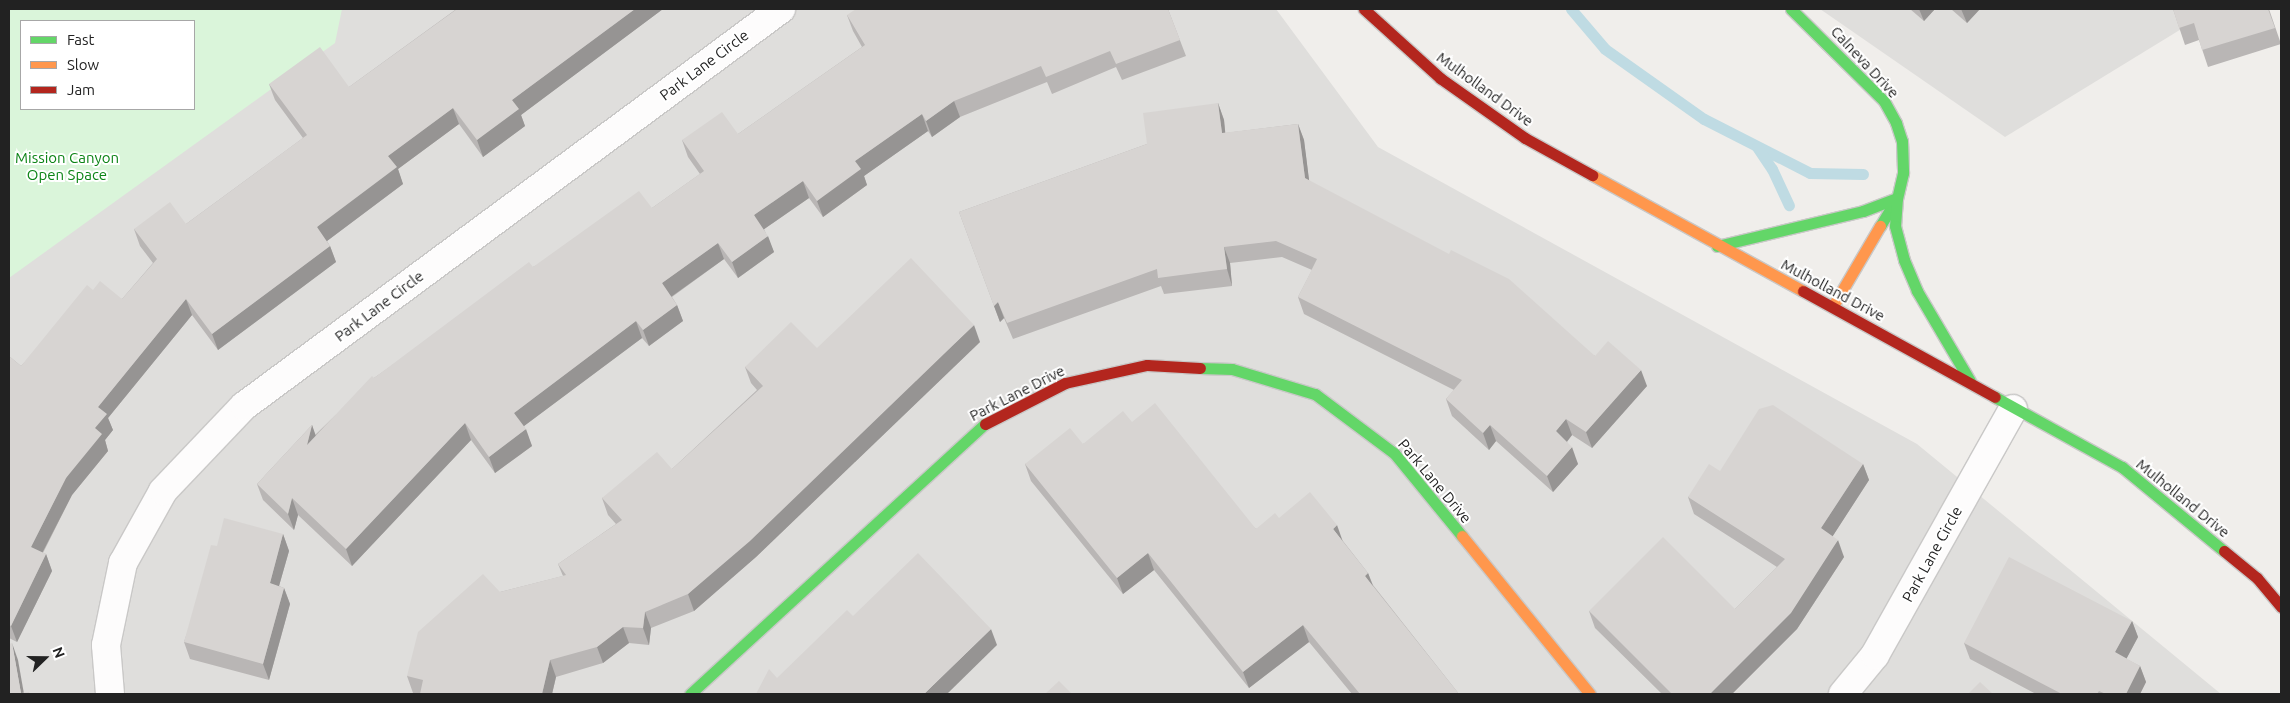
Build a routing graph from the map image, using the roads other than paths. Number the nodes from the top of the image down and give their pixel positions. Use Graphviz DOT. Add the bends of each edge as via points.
graph roads {
  1 [pos="781,9"];
  2 [pos="1364,9"];
  3 [pos="1792,9"];
  4 [pos="1897,198"];
  5 [pos="1717,246"];
  6 [pos="1833,306"];
  7 [pos="1971,382"];
  8 [pos="2013,408"];
  9 [pos="2281,607"];
  10 [pos="110,694"];
  11 [pos="690,694"];
  12 [pos="1590,694"];
  13 [pos="1843,694"];
  1 -- 10 [label="street, Park Lane Circle" via="244,406 163,491 123,563 106,645"];
  2 -- 5 [label="main road, Mulholland Drive" via="1440,78 1525,138"];
  3 -- 4 [label="main road, Calneva Drive" via="1884,101 1896,122 1902,141 1903,173"];
  4 -- 5 [label="main road" via="1863,212 1778,229"];
  4 -- 6 [label="main road, Calneva Drive"];
  4 -- 7 [label="main road" via="1895,226 1904,260 1917,290"];
  5 -- 6 [label="main road, Mulholland Drive"];
  6 -- 7 [label="main road, Mulholland Drive"];
  7 -- 8 [label="main road, Mulholland Drive"];
  8 -- 9 [label="main road, Mulholland Drive" via="2122,467 2257,578"];
  8 -- 13 [label="street, Park Lane Circle" via="1875,654"];
  11 -- 12 [label="main road, Park Lane Drive" via="978,427 1065,382 1147,365 1232,369 1315,394 1394,453"];
}
